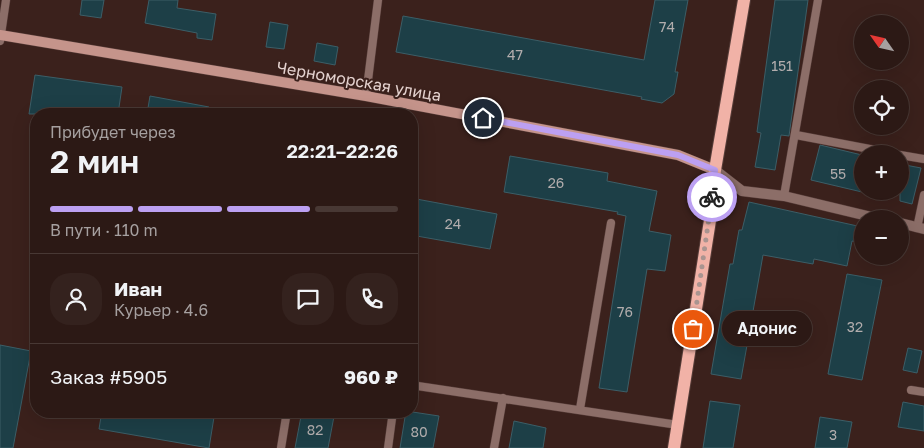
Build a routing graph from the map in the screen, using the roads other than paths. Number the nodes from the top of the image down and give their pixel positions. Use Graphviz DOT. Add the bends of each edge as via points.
graph roads {
  1 [pos="6,0"];
  2 [pos="378,0"];
  3 [pos="744,0"];
  4 [pos="818,0"];
  5 [pos="0,37"];
  6 [pos="366,96"];
  7 [pos="796,135"];
  8 [pos="854,146"];
  9 [pos="909,156"];
  10 [pos="924,159"];
  11 [pos="715,170"];
  12 [pos="924,195"];
  13 [pos="784,196"];
  14 [pos="854,213"];
  15 [pos="611,223"];
  16 [pos="921,228"];
  17 [pos="418,386"];
  18 [pos="911,390"];
  19 [pos="924,392"];
  20 [pos="503,398"];
  21 [pos="580,409"];
  22 [pos="286,418"];
  23 [pos="392,418"];
  24 [pos="678,425"];
  25 [pos="281,448"];
  26 [pos="388,448"];
  27 [pos="494,448"];
  28 [pos="674,448"];
  1 -- 5 [label="lane"];
  2 -- 6 [label="lane"];
  3 -- 11 [label="main road"];
  4 -- 7 [label="lane"];
  5 -- 6 [label="main road, Черноморская улица"];
  6 -- 11 [label="main road, Черноморская улица" via="678,155"];
  7 -- 8 [label="lane"];
  7 -- 13 [label="lane"];
  9 -- 10 [label="lane"];
  11 -- 13 [label="street, Черноморская улица" via="742,192"];
  11 -- 24 [label="main road"];
  12 -- 16 [label="lane"];
  13 -- 14 [label="street, Черноморская улица"];
  15 -- 21 [label="lane"];
  17 -- 20 [label="lane"];
  18 -- 19 [label="lane"];
  20 -- 21 [label="lane"];
  20 -- 27 [label="lane"];
  21 -- 24 [label="lane"];
  22 -- 25 [label="lane"];
  23 -- 26 [label="lane"];
  24 -- 28 [label="main road"];
}
